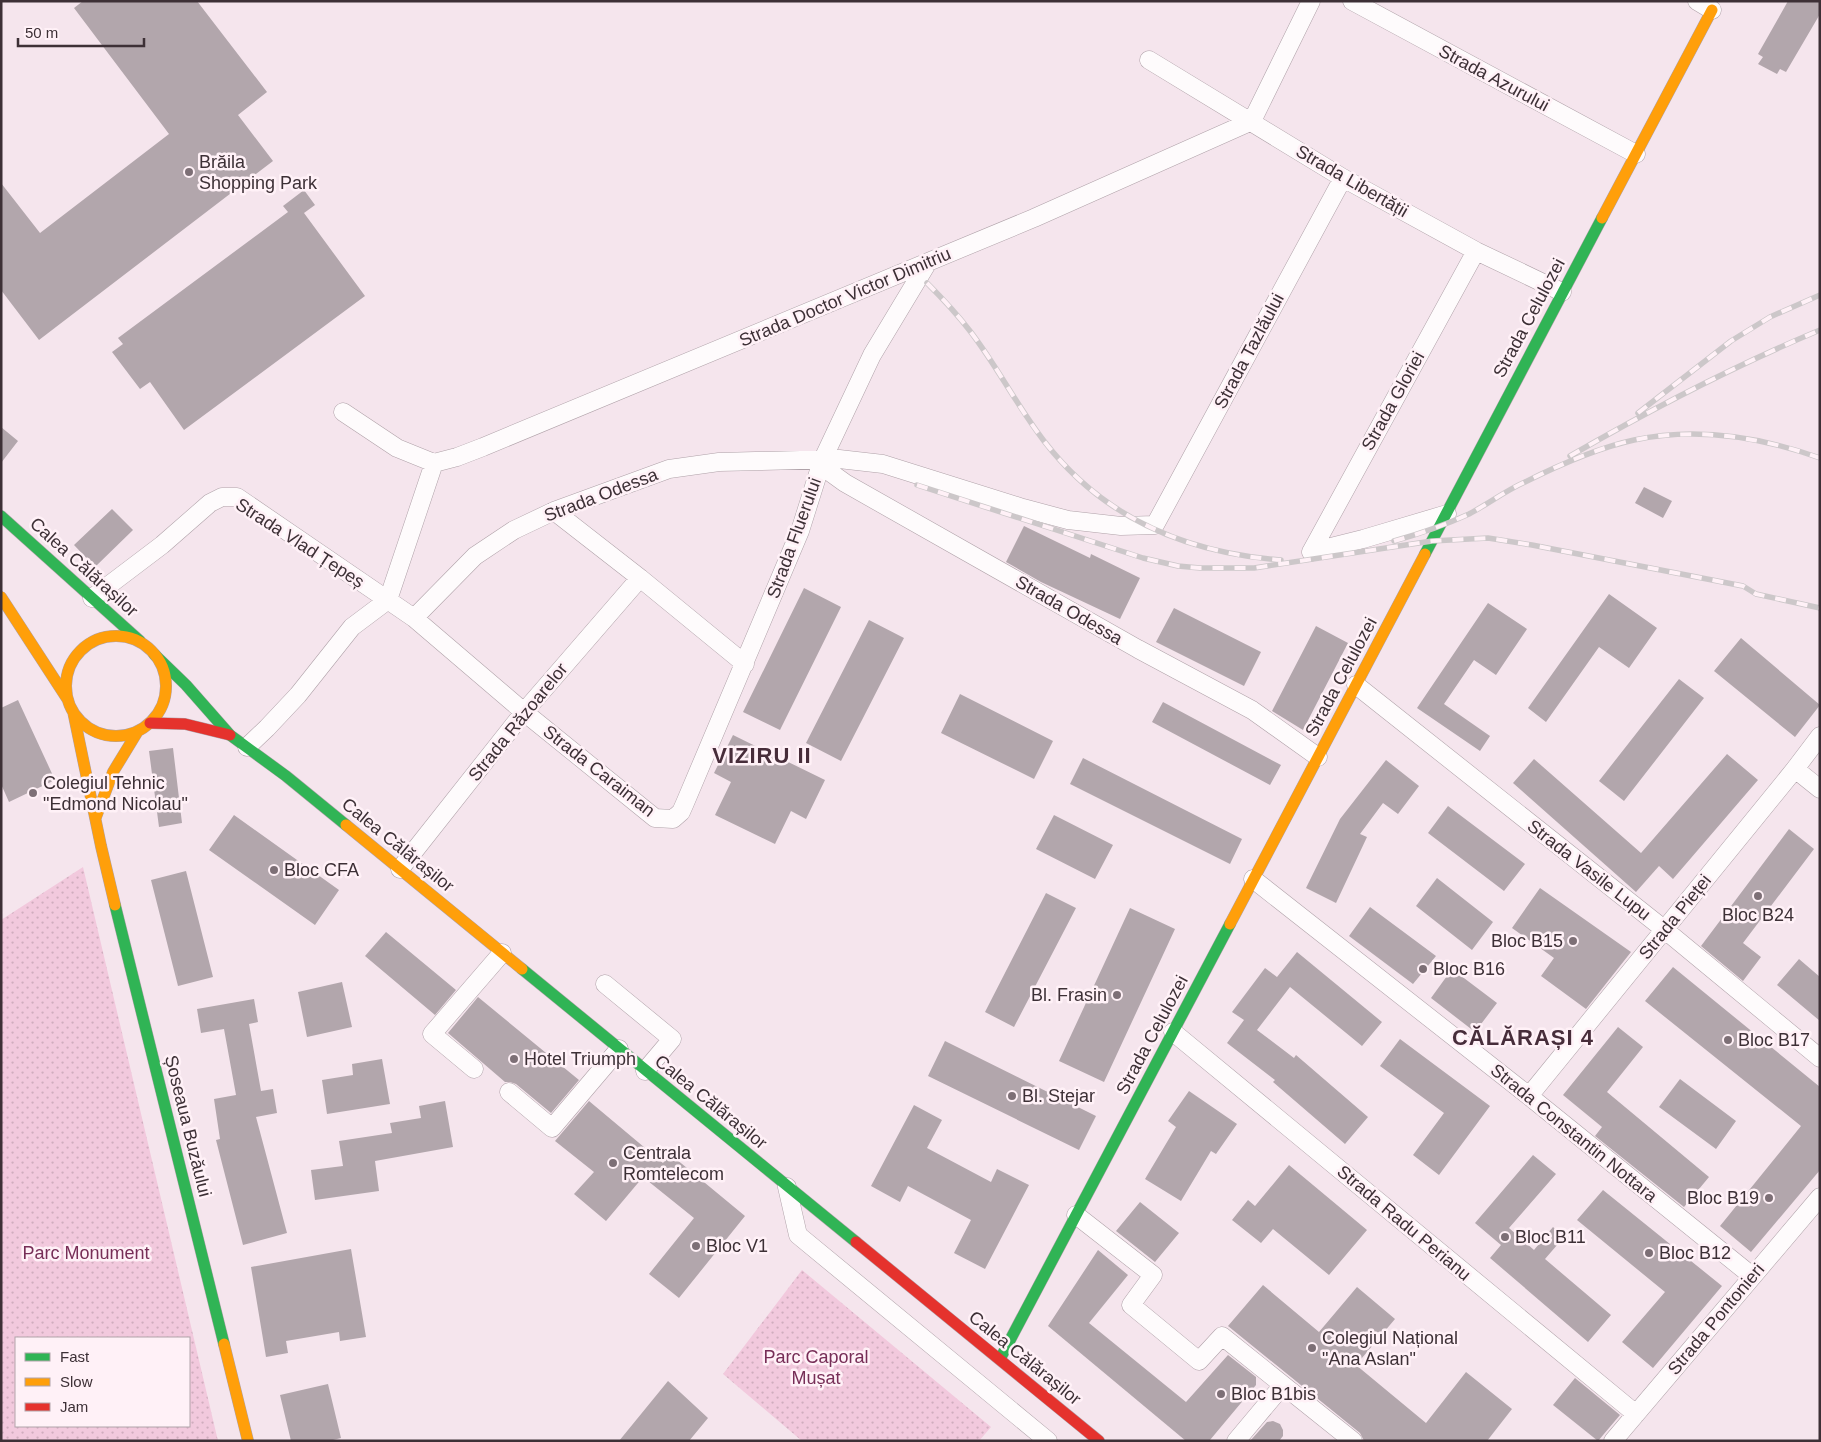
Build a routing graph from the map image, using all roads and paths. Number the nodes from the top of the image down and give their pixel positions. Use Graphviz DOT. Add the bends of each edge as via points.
graph roads {
  1 [pos="1311,1"];
  2 [pos="1352,1"];
  3 [pos="1705,6"];
  4 [pos="1149,60"];
  5 [pos="1252,121"];
  6 [pos="1636,154"];
  7 [pos="1343,178"];
  8 [pos="1476,251"];
  9 [pos="928,262"];
  10 [pos="1562,292"];
  11 [pos="343,412"];
  12 [pos="822,461"];
  13 [pos="434,463"];
  14 [pos="554,511"];
  15 [pos="1447,514"];
  16 [pos="1,516"];
  17 [pos="1155,525"];
  18 [pos="640,578"];
  19 [pos="1,598"];
  20 [pos="92,598"];
  21 [pos="388,600"];
  22 [pos="414,618"];
  23 [pos="143,644"];
  24 [pos="154,654"];
  25 [pos="745,664"];
  26 [pos="1356,685"];
  27 [pos="68,700"];
  28 [pos="73,711"];
  29 [pos="524,712"];
  30 [pos="150,722"];
  31 [pos="138,731"];
  32 [pos="230,735"];
  33 [pos="1820,736"];
  34 [pos="247,747"];
  35 [pos="1318,757"];
  36 [pos="1795,769"];
  37 [pos="1820,789"];
  38 [pos="96,819"];
  39 [pos="673,819"];
  40 [pos="400,869"];
  41 [pos="1253,879"];
  42 [pos="1664,930"];
  43 [pos="502,953"];
  44 [pos="605,984"];
  45 [pos="1173,1032"];
  46 [pos="618,1049"];
  47 [pos="1820,1058"];
  48 [pos="474,1069"];
  49 [pos="645,1071"];
  50 [pos="509,1092"];
  51 [pos="1528,1096"];
  52 [pos="787,1187"];
  53 [pos="1820,1197"];
  54 [pos="1076,1215"];
  55 [pos="1752,1276"];
  56 [pos="1000,1359"];
  57 [pos="1283,1385"];
  58 [pos="1636,1414"];
  59 [pos="248,1441"];
  60 [pos="1048,1441"];
  61 [pos="1099,1441"];
  62 [pos="1236,1441"];
  63 [pos="1353,1441"];
  64 [pos="1613,1441"];
  1 -- 5 [label="street"];
  2 -- 6 [label="street, Strada Azurului"];
  3 -- 6 [label="main road, Strada Celulozei"];
  4 -- 5 [label="street, Strada Libertății"];
  5 -- 7 [label="street, Strada Libertății"];
  5 -- 9 [label="street, Strada Doctor Victor Dimitriu"];
  6 -- 10 [label="main road, Strada Celulozei"];
  7 -- 8 [label="street, Strada Libertății"];
  7 -- 17 [label="street, Strada Tazlăului"];
  8 -- 10 [label="street, Strada Libertății"];
  8 -- 15 [label="street, Strada Gloriei" via="1311,552"];
  9 -- 12 [label="street, Strada Fluerului" via="872,355"];
  9 -- 13 [label="street, Strada Doctor Victor Dimitriu" via="483,447"];
  10 -- 15 [label="main road, Strada Celulozei"];
  11 -- 13 [label="street" via="397,448"];
  12 -- 14 [label="street, Strada Odessa" via="719,462 669,469"];
  12 -- 17 [label="street, Strada Odessa" via="882,464 1068,520 1121,526"];
  12 -- 25 [label="street, Strada Fluerului" via="800,531"];
  12 -- 35 [label="street, Strada Odessa" via="827,470 845,483 1252,710"];
  13 -- 21 [label="street"];
  14 -- 18 [label="street"];
  14 -- 22 [label="street, Strada Odessa" via="514,530 475,556"];
  15 -- 26 [label="main road, Strada Celulozei"];
  16 -- 20 [label="main road, Calea Călărașilor"];
  18 -- 25 [label="street"];
  18 -- 29 [label="street, Strada Răzoarelor"];
  19 -- 27 [label="main road"];
  20 -- 21 [label="street, Strada Vlad Țepeș" via="162,545 210,503 222,497 237,497"];
  20 -- 23 [label="main road, Calea Călărașilor"];
  21 -- 22 [label="street, Strada Vlad Țepeș"];
  21 -- 34 [label="street" via="352,627 298,695"];
  22 -- 29 [label="street, Strada Caraiman"];
  23 -- 24 [label="main road"];
  23 -- 27 [label="main road" via="114,636 99,639 85,647 68,672"];
  24 -- 30 [label="main road" via="166,681 160,710"];
  24 -- 32 [label="main road, Calea Călărașilor"];
  25 -- 39 [label="street, Strada Fluerului" via="681,812"];
  26 -- 35 [label="main road, Strada Celulozei"];
  26 -- 42 [label="street, Strada Vasile Lupu"];
  27 -- 28 [label="main road"];
  28 -- 31 [label="main road" via="93,730 108,735 123,736"];
  28 -- 38 [label="main road, Șoseaua Buzăului"];
  29 -- 39 [label="street, Strada Caraiman" via="655,818"];
  29 -- 40 [label="street, Strada Răzoarelor"];
  30 -- 31 [label="main road"];
  30 -- 32 [label="main road, Calea Călărașilor" via="185,724"];
  31 -- 38 [label="main road, Șoseaua Buzăului" via="116,763"];
  32 -- 34 [label="main road, Calea Călărașilor"];
  33 -- 36 [label="street, Strada Pieței"];
  34 -- 40 [label="main road, Calea Călărașilor"];
  35 -- 41 [label="main road, Strada Celulozei"];
  36 -- 37 [label="street"];
  36 -- 42 [label="street, Strada Pieței"];
  38 -- 59 [label="main road, Șoseaua Buzăului"];
  40 -- 43 [label="main road, Calea Călărașilor"];
  41 -- 45 [label="main road, Strada Celulozei"];
  41 -- 51 [label="street, Strada Constantin Nottara"];
  42 -- 47 [label="street, Strada Vasile Lupu"];
  42 -- 51 [label="street, Strada Pieței"];
  43 -- 46 [label="main road, Calea Călărașilor"];
  43 -- 48 [label="street" via="432,1034"];
  44 -- 49 [label="street" via="672,1039"];
  45 -- 54 [label="main road, Strada Celulozei"];
  45 -- 58 [label="street, Strada Radu Perianu"];
  46 -- 49 [label="main road, Calea Călărașilor"];
  46 -- 50 [label="street" via="552,1128"];
  49 -- 52 [label="main road, Calea Călărașilor"];
  51 -- 55 [label="street, Strada Constantin Nottara"];
  52 -- 56 [label="main road, Calea Călărașilor"];
  52 -- 60 [label="street" via="798,1235"];
  53 -- 55 [label="street, Strada Pontonieri"];
  54 -- 56 [label="main road, Strada Celulozei"];
  54 -- 57 [label="street" via="1153,1275 1130,1305 1199,1361 1222,1336"];
  55 -- 58 [label="street, Strada Pontonieri"];
  56 -- 61 [label="main road, Calea Călărașilor"];
  57 -- 62 [label="street"];
  57 -- 63 [label="street"];
  58 -- 64 [label="street, Strada Pontonieri"];
}
